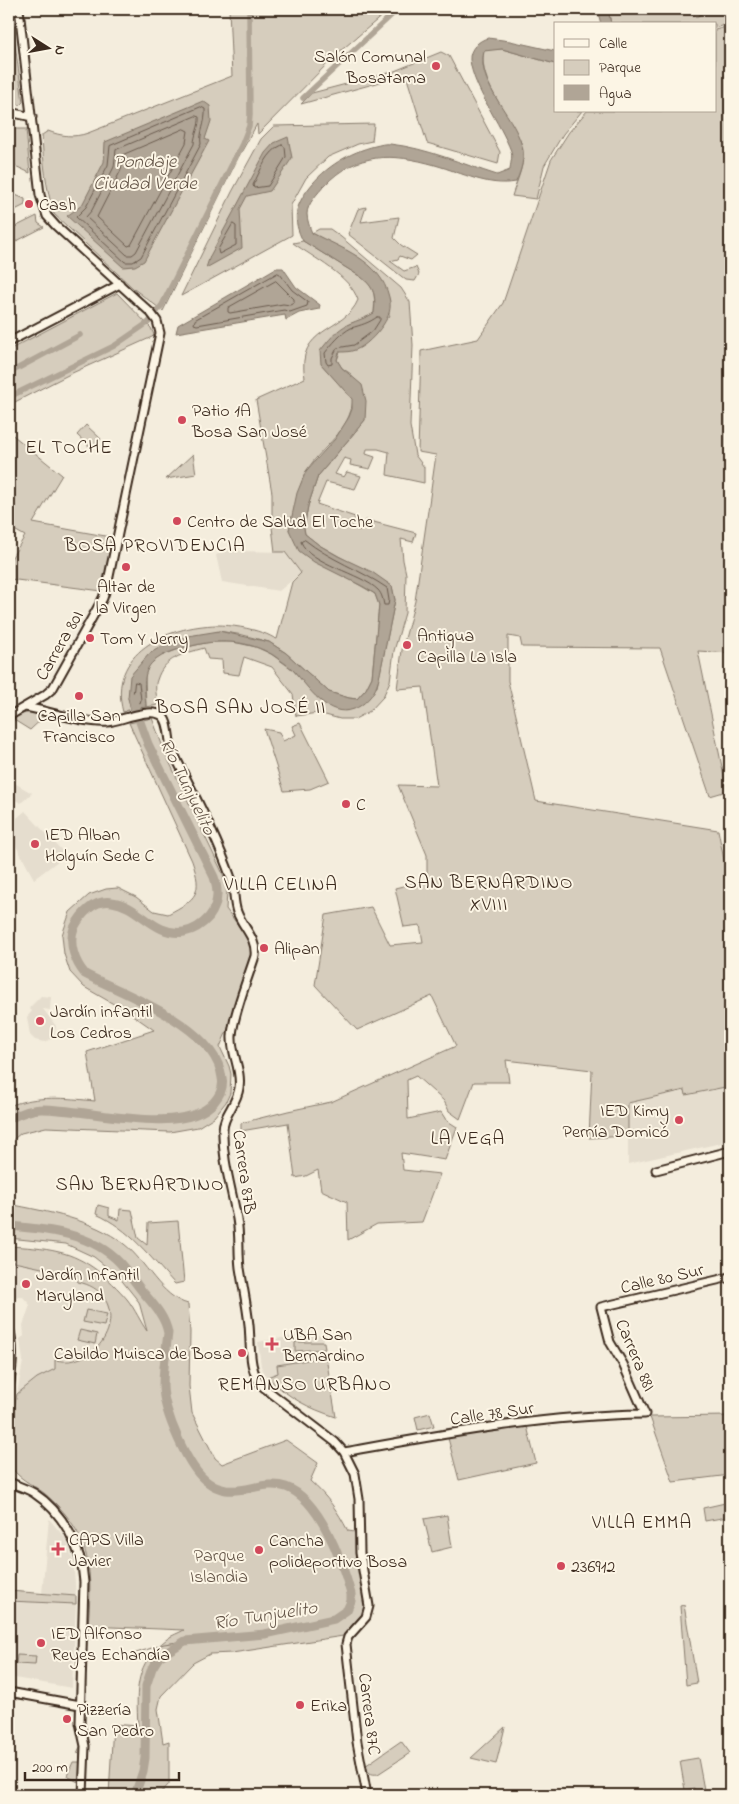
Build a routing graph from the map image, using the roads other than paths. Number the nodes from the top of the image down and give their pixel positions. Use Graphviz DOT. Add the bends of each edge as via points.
graph roads {
  1 [pos="18,9"];
  2 [pos="9,112"];
  3 [pos="32,117"];
  4 [pos="120,284"];
  5 [pos="9,342"];
  6 [pos="25,707"];
  7 [pos="9,716"];
  8 [pos="730,1151"];
  9 [pos="656,1170"];
  10 [pos="730,1277"];
  11 [pos="601,1307"];
  12 [pos="9,1328"];
  13 [pos="9,1389"];
  14 [pos="645,1414"];
  15 [pos="344,1452"];
  16 [pos="9,1475"];
  17 [pos="9,1482"];
  18 [pos="33,1493"];
  19 [pos="9,1692"];
  20 [pos="80,1705"];
  21 [pos="83,1795"];
  22 [pos="367,1795"];
  1 -- 3 [label="street"];
  2 -- 3 [label="street"];
  3 -- 4 [label="street" via="40,195 47,216"];
  4 -- 5 [label="street"];
  4 -- 6 [label="street, Carrera 80I" via="154,316 160,338 108,583 103,598 53,688"];
  6 -- 7 [label="street, Carrera 80I"];
  6 -- 15 [label="street, Carrera 87B" via="91,722 149,712 158,713 167,721 172,750 219,848 232,879 236,910 256,948 233,1030 240,1075 239,1092 224,1121 223,1130 239,1234 254,1372 266,1390"];
  8 -- 9 [label="street"];
  10 -- 11 [label="street, Calle 80 Sur"];
  11 -- 14 [label="street, Carrera 88I" via="610,1342"];
  12 -- 13 [label="street" via="13,1363"];
  14 -- 15 [label="street, Calle 78 Sur" via="477,1428"];
  15 -- 22 [label="street, Carrera 87C" via="358,1482 360,1553 369,1602 366,1617 348,1637 346,1644 357,1742"];
  16 -- 18 [label="street"];
  17 -- 18 [label="street"];
  18 -- 20 [label="street" via="57,1514 80,1556 84,1582"];
  19 -- 20 [label="street"];
  20 -- 21 [label="street" via="80,1727 85,1746"];
}
